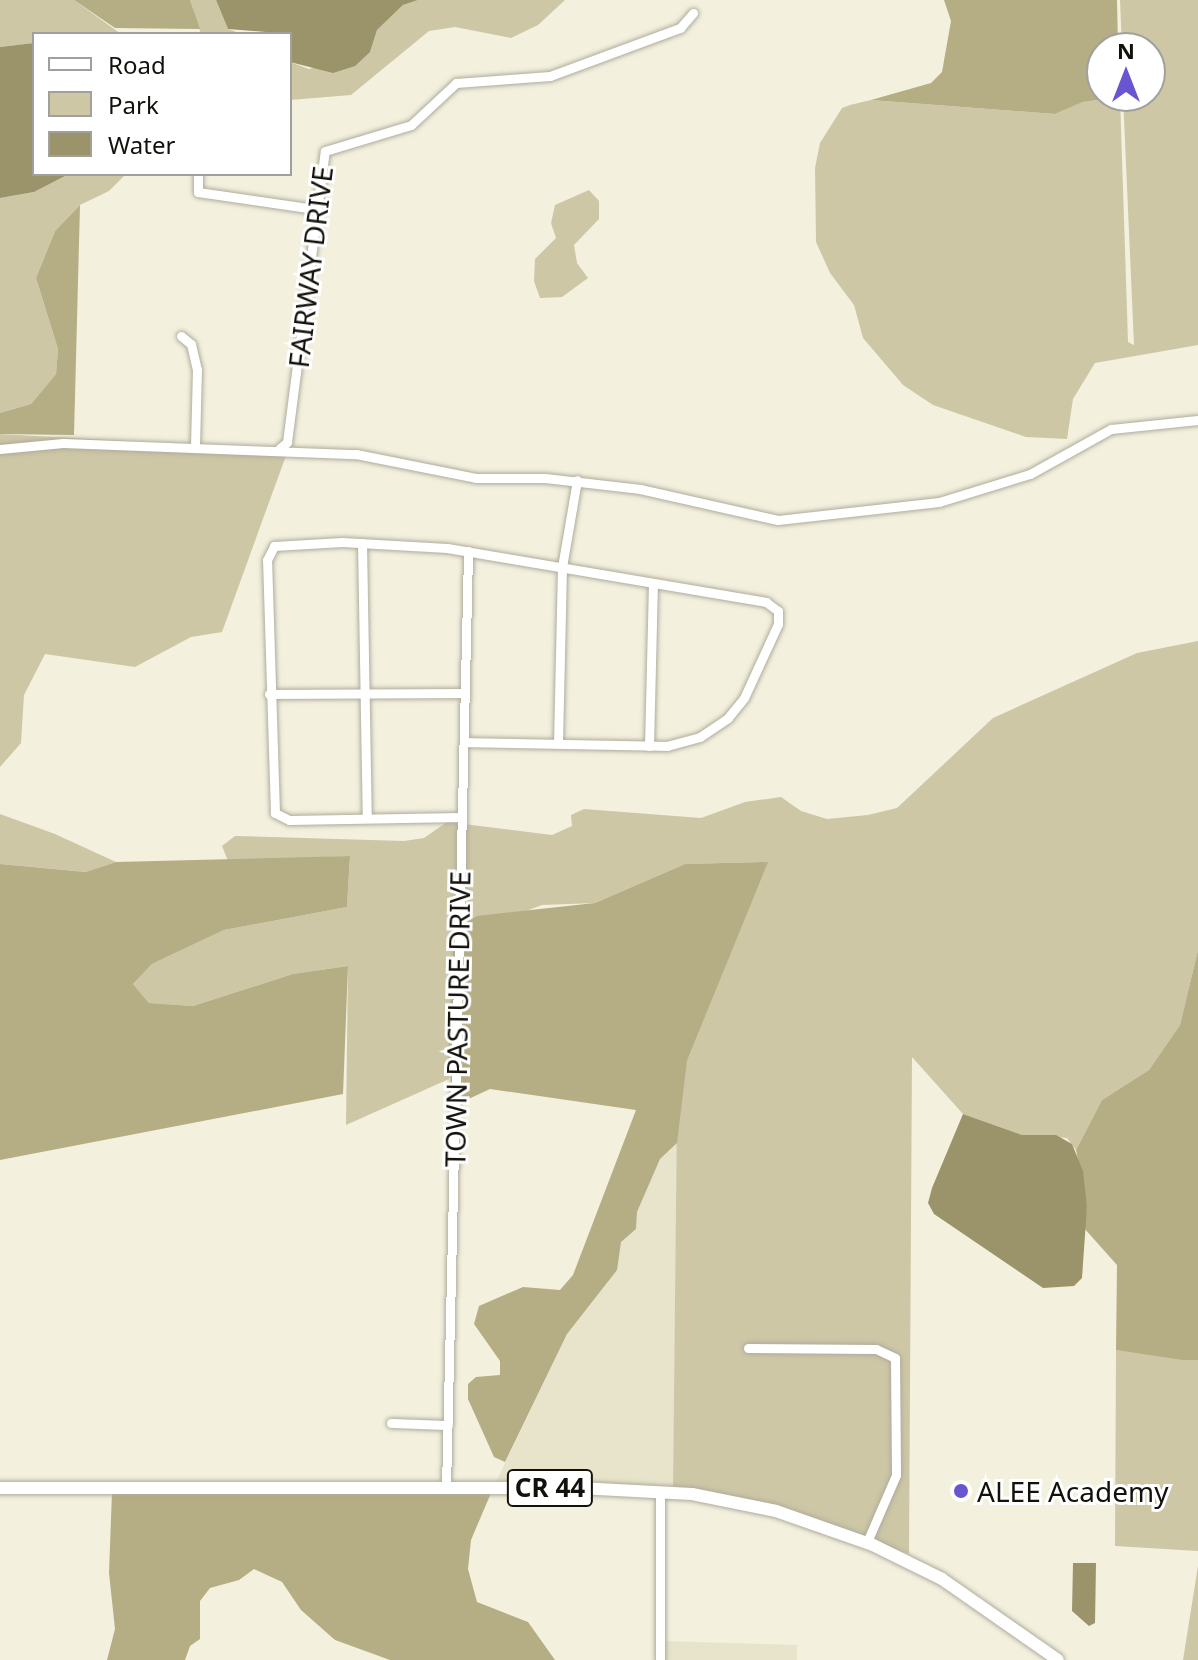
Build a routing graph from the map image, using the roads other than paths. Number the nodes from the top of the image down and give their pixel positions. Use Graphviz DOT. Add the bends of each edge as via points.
graph roads {
  1 [pos="693,13"];
  2 [pos="198,176"];
  3 [pos="315,209"];
  4 [pos="181,336"];
  5 [pos="1198,420"];
  6 [pos="195,446"];
  7 [pos="0,449"];
  8 [pos="279,449"];
  9 [pos="577,480"];
  10 [pos="362,543"];
  11 [pos="468,551"];
  12 [pos="562,567"];
  13 [pos="653,583"];
  14 [pos="364,693"];
  15 [pos="464,693"];
  16 [pos="269,694"];
  17 [pos="464,742"];
  18 [pos="558,743"];
  19 [pos="649,746"];
  20 [pos="462,817"];
  21 [pos="367,818"];
  22 [pos="748,1348"];
  23 [pos="391,1423"];
  24 [pos="448,1425"];
  25 [pos="0,1488"];
  26 [pos="446,1488"];
  27 [pos="660,1491"];
  28 [pos="867,1542"];
  29 [pos="660,1660"];
  30 [pos="1058,1660"];
  1 -- 3 [label="street, FAIRWAY DRIVE" via="680,28 550,76 456,83 411,125 325,151"];
  2 -- 3 [label="street" via="198,192"];
  3 -- 8 [label="street, FAIRWAY DRIVE" via="287,442"];
  4 -- 6 [label="street" via="191,344 197,369"];
  5 -- 9 [label="street" via="1111,429 1030,474 939,502 795,519 736,513"];
  6 -- 7 [label="street" via="63,443"];
  6 -- 8 [label="street"];
  8 -- 9 [label="street" via="365,455 476,478"];
  9 -- 12 [label="street"];
  10 -- 11 [label="street"];
  10 -- 14 [label="street"];
  10 -- 16 [label="street" via="284,542 270,549"];
  11 -- 12 [label="street"];
  11 -- 15 [label="street, TOWN PASTURE DRIVE"];
  12 -- 13 [label="street"];
  12 -- 18 [label="street"];
  13 -- 19 [label="street"];
  13 -- 19 [label="street" via="769,603 779,619 744,698 728,718 692,741"];
  14 -- 15 [label="street"];
  14 -- 16 [label="street"];
  14 -- 21 [label="street"];
  15 -- 17 [label="street, TOWN PASTURE DRIVE"];
  16 -- 21 [label="street" via="275,813 289,820"];
  17 -- 18 [label="street"];
  17 -- 20 [label="street, TOWN PASTURE DRIVE"];
  18 -- 19 [label="street"];
  20 -- 21 [label="street"];
  20 -- 24 [label="street, TOWN PASTURE DRIVE"];
  22 -- 28 [label="street" via="876,1349 895,1358 896,1475"];
  23 -- 24 [label="street"];
  24 -- 26 [label="street, TOWN PASTURE DRIVE"];
  25 -- 26 [label="main road, CR 44"];
  26 -- 27 [label="main road, CR 44"];
  27 -- 28 [label="main road, CR 44" via="776,1511"];
  27 -- 29 [label="street"];
  28 -- 30 [label="main road, CR 44" via="942,1579"];
}
